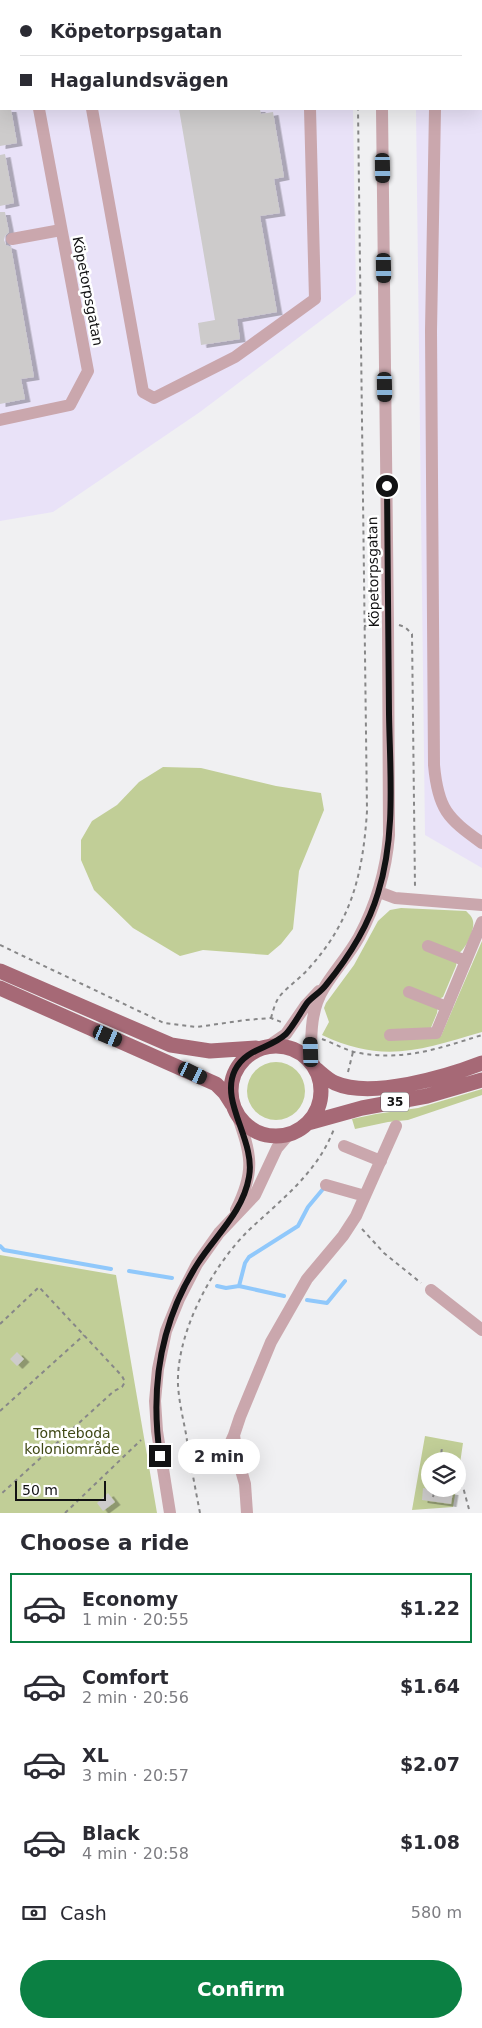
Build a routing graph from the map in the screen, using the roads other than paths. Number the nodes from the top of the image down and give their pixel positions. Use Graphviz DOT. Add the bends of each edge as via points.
graph roads {
  1 [pos="39,110"];
  2 [pos="92,110"];
  3 [pos="310,110"];
  4 [pos="382,110"];
  5 [pos="435,110"];
  6 [pos="61,230"];
  7 [pos="12,239"];
  8 [pos="0,420"];
  9 [pos="482,843"];
  10 [pos="379,892"];
  11 [pos="482,905"];
  12 [pos="482,922"];
  13 [pos="428,946"];
  14 [pos="466,961"];
  15 [pos="0,971"];
  16 [pos="0,988"];
  17 [pos="324,988"];
  18 [pos="409,992"];
  19 [pos="447,1007"];
  20 [pos="390,1035"];
  21 [pos="265,1047"];
  22 [pos="482,1063"];
  23 [pos="314,1066"];
  24 [pos="482,1080"];
  25 [pos="235,1109"];
  26 [pos="308,1123"];
  27 [pos="396,1126"];
  28 [pos="289,1134"];
  29 [pos="344,1146"];
  30 [pos="381,1162"];
  31 [pos="326,1185"];
  32 [pos="364,1196"];
  33 [pos="232,1220"];
  34 [pos="431,1290"];
  35 [pos="482,1330"];
  36 [pos="234,1435"];
  37 [pos="218,1468"];
  38 [pos="170,1513"];
  39 [pos="247,1513"];
  1 -- 6 [label="street, Köpetorpsgatan"];
  2 -- 3 [label="street" via="143,392 154,398 235,357 315,299"];
  4 -- 10 [label="street, Köpetorpsgatan" via="389,835"];
  5 -- 9 [label="street" via="431,332 434,765 436,787 445,811"];
  6 -- 7 [label="street"];
  6 -- 8 [label="street, Köpetorpsgatan" via="88,371 70,405"];
  10 -- 11 [label="street" via="396,898"];
  10 -- 17 [label="street, Köpetorpsgatan" via="358,938"];
  12 -- 14 [label="street"];
  13 -- 14 [label="street"];
  14 -- 19 [label="street"];
  15 -- 21 [label="main road, 35" via="171,1045 210,1050"];
  16 -- 25 [label="main road" via="208,1081 225,1093"];
  17 -- 21 [label="street, Köpetorpsgatan" via="310,1000 286,1034"];
  17 -- 23 [label="street, Köpetorpsgatan" via="311,1028"];
  18 -- 19 [label="street"];
  19 -- 20 [label="street" via="436,1033"];
  21 -- 23 [label="main road, 35" via="282,1045 293,1048"];
  21 -- 25 [label="main road" via="243,1059 235,1070 231,1083"];
  22 -- 23 [label="main road, 35" via="425,1081 367,1088 336,1084"];
  23 -- 26 [label="main road" via="321,1083 321,1098"];
  24 -- 26 [label="main road, 35"];
  25 -- 28 [label="main road" via="247,1126 260,1133 274,1136"];
  25 -- 33 [label="street" via="248,1151 250,1176"];
  26 -- 28 [label="main road, 35"];
  27 -- 30 [label="street"];
  28 -- 33 [label="street" via="277,1148 255,1195"];
  29 -- 30 [label="street"];
  30 -- 32 [label="street"];
  31 -- 32 [label="street"];
  32 -- 36 [label="street" via="343,1236 307,1279 280,1325"];
  33 -- 38 [label="street" via="197,1264 166,1331 155,1401"];
  34 -- 35 [label="street"];
  36 -- 37 [label="street"];
  36 -- 39 [label="street" via="236,1456 245,1484"];
}
